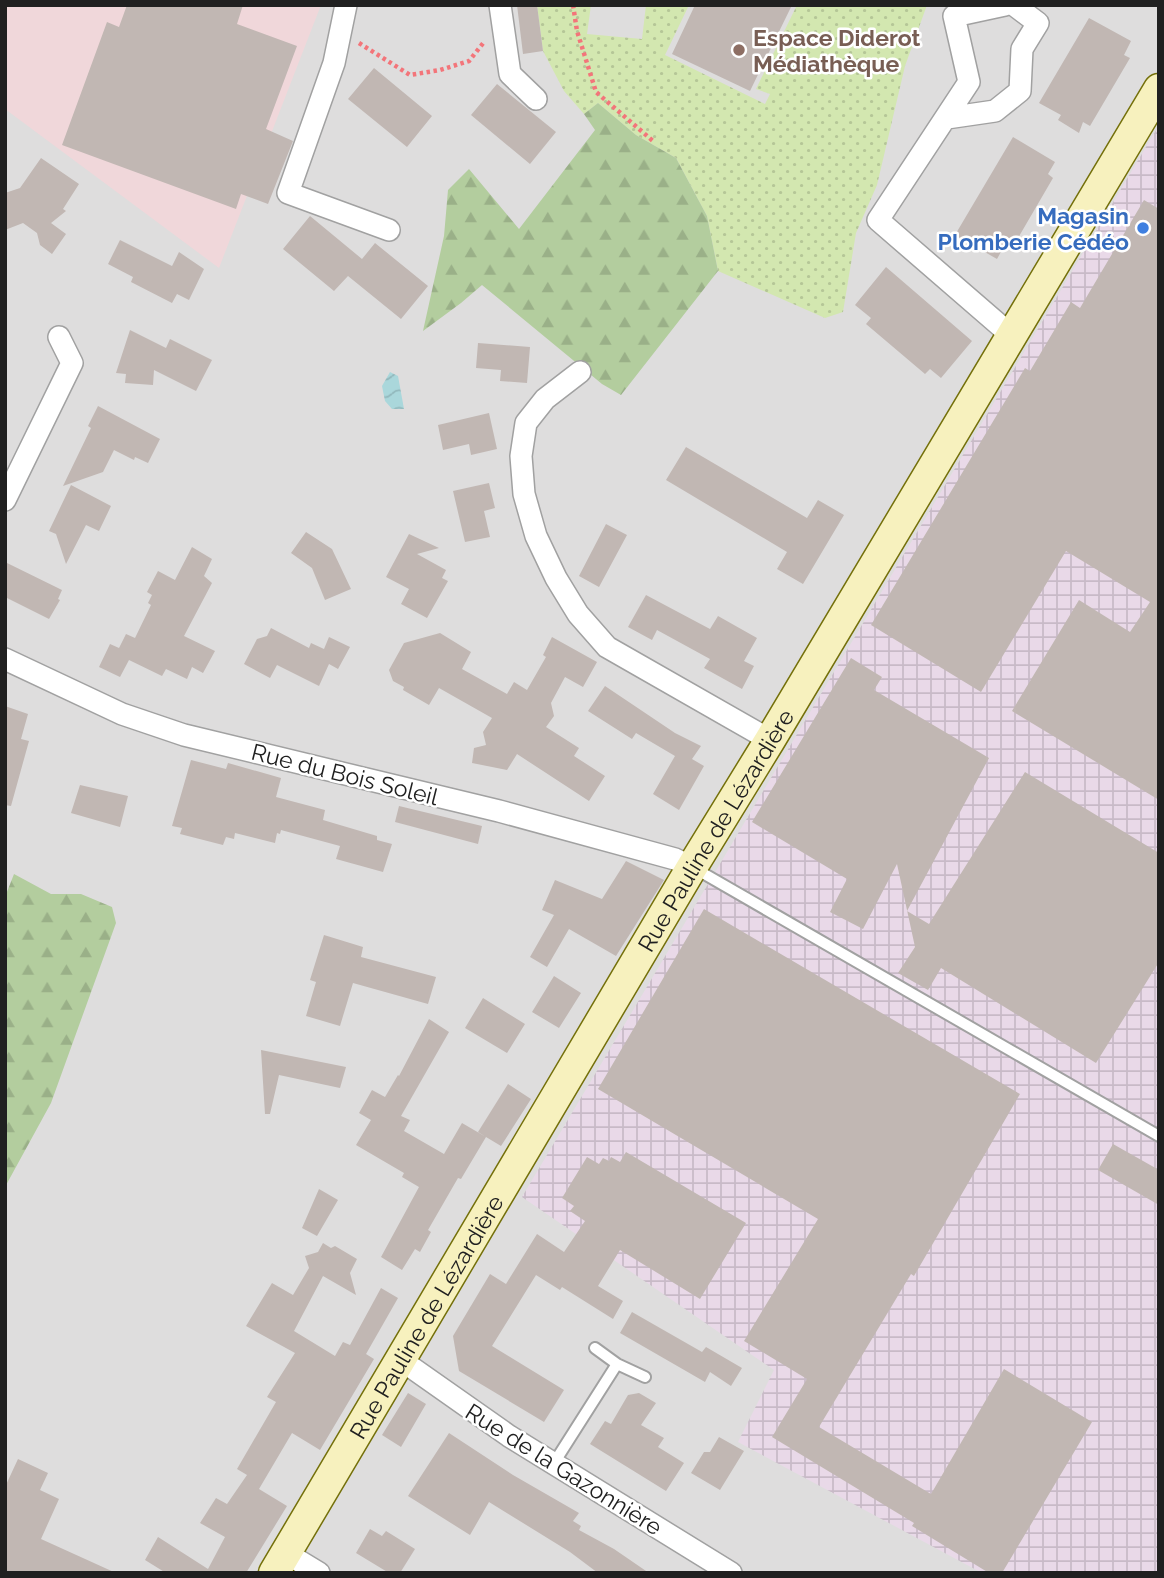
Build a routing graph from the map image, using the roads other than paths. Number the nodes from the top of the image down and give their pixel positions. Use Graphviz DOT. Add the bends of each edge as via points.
graph roads {
  1 [pos="346,5"];
  2 [pos="1005,5"];
  3 [pos="1014,5"];
  4 [pos="500,7"];
  5 [pos="1159,89"];
  6 [pos="536,99"];
  7 [pos="947,118"];
  8 [pos="389,230"];
  9 [pos="1012,336"];
  10 [pos="59,337"];
  11 [pos="580,372"];
  12 [pos="5,500"];
  13 [pos="5,659"];
  14 [pos="770,740"];
  15 [pos="692,867"];
  16 [pos="1159,1136"];
  17 [pos="595,1349"];
  18 [pos="401,1360"];
  19 [pos="617,1364"];
  20 [pos="645,1377"];
  21 [pos="554,1464"];
  22 [pos="280,1563"];
  23 [pos="723,1571"];
  24 [pos="319,1573"];
  1 -- 8 [label="street" via="334,63 288,193"];
  2 -- 7 [label="street" via="954,16 969,82"];
  3 -- 7 [label="street" via="1038,23 1022,49 1020,90 995,111"];
  4 -- 6 [label="street" via="510,74"];
  5 -- 9 [label="main road, Rue Pauline de Lézardière"];
  7 -- 9 [label="street" via="878,220"];
  9 -- 14 [label="main road, Rue Pauline de Lézardière"];
  10 -- 12 [label="street" via="72,363"];
  11 -- 14 [label="street" via="545,399 526,423 521,456 527,505 556,578 578,614 607,646"];
  13 -- 15 [label="street, Rue du Bois Soleil" via="122,714 184,735 512,814"];
  14 -- 15 [label="main road, Rue Pauline de Lézardière"];
  15 -- 16 [label="lane"];
  15 -- 18 [label="main road, Rue Pauline de Lézardière"];
  17 -- 19 [label="lane"];
  18 -- 21 [label="street, Rue de la Gazonnière"];
  18 -- 22 [label="main road, Rue Pauline de Lézardière"];
  19 -- 20 [label="lane"];
  19 -- 21 [label="lane"];
  21 -- 23 [label="street, Rue de la Gazonnière"];
  22 -- 24 [label="street"];
}
